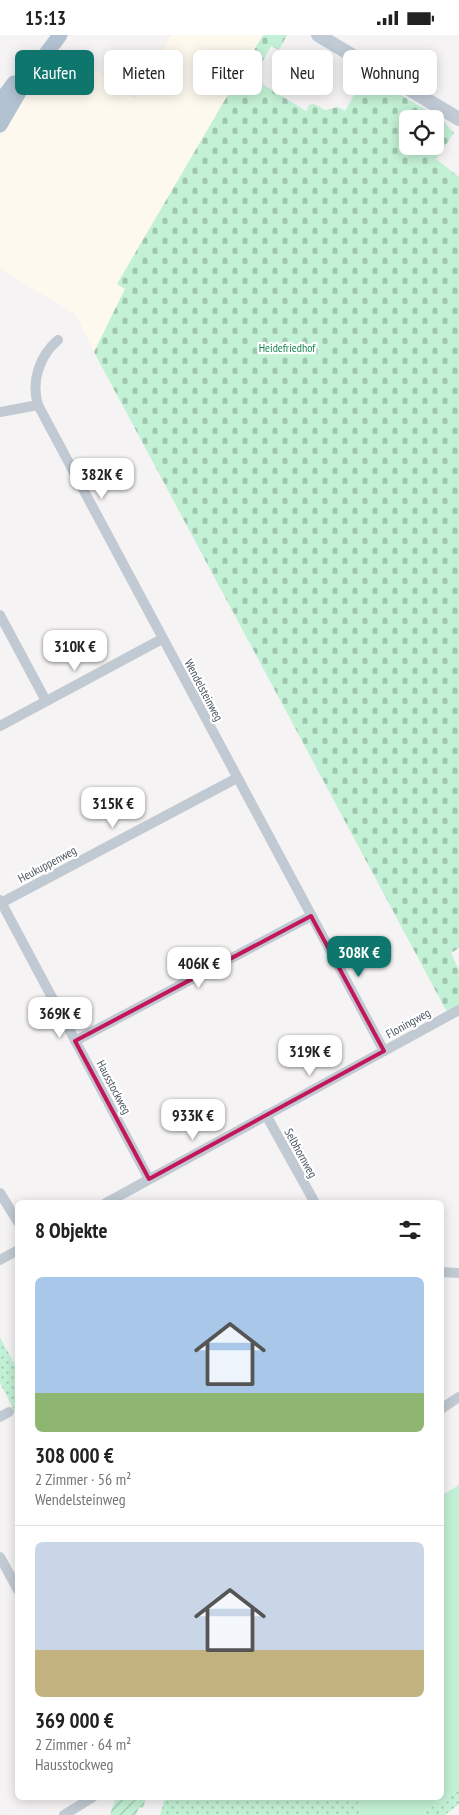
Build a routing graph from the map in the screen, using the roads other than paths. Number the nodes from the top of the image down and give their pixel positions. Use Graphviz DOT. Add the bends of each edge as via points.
graph roads {
  1 [pos="48,35"];
  2 [pos="60,35"];
  3 [pos="318,35"];
  4 [pos="0,102"];
  5 [pos="459,119"];
  6 [pos="0,125"];
  7 [pos="58,340"];
  8 [pos="38,405"];
  9 [pos="0,412"];
  10 [pos="0,615"];
  11 [pos="162,639"];
  12 [pos="46,701"];
  13 [pos="0,726"];
  14 [pos="237,777"];
  15 [pos="1,901"];
  16 [pos="311,916"];
  17 [pos="459,1010"];
  18 [pos="76,1041"];
  19 [pos="384,1051"];
  20 [pos="266,1115"];
  21 [pos="149,1179"];
  22 [pos="0,1193"];
  23 [pos="111,1200"];
  24 [pos="313,1200"];
  25 [pos="15,1217"];
  26 [pos="15,1252"];
  27 [pos="0,1260"];
  28 [pos="444,1273"];
  29 [pos="459,1273"];
  30 [pos="459,1397"];
  31 [pos="444,1407"];
  32 [pos="0,1557"];
  33 [pos="15,1584"];
  34 [pos="88,1800"];
  35 [pos="64,1815"];
  1 -- 4 [label="main road"];
  2 -- 6 [label="main road" via="25,82"];
  3 -- 5 [label="main road"];
  7 -- 8 [label="street, Wendelsteinweg" via="35,375"];
  8 -- 9 [label="street"];
  8 -- 11 [label="street, Wendelsteinweg"];
  10 -- 12 [label="street"];
  11 -- 12 [label="street"];
  11 -- 14 [label="street, Wendelsteinweg"];
  12 -- 13 [label="street"];
  14 -- 15 [label="street, Heukuppenweg"];
  14 -- 16 [label="street, Wendelsteinweg"];
  15 -- 18 [label="street, Hausstockweg"];
  16 -- 18 [label="street"];
  16 -- 19 [label="street, Wendelsteinweg"];
  17 -- 19 [label="street, Floningweg"];
  18 -- 21 [label="street, Hausstockweg"];
  19 -- 20 [label="street, Floningweg"];
  20 -- 21 [label="street, Floningweg"];
  20 -- 24 [label="street, Selbhornweg"];
  21 -- 23 [label="street, Floningweg"];
  22 -- 25 [label="street"];
  26 -- 27 [label="street"];
  28 -- 29 [label="street"];
  30 -- 31 [label="street"];
  32 -- 33 [label="street"];
  34 -- 35 [label="street"];
}
